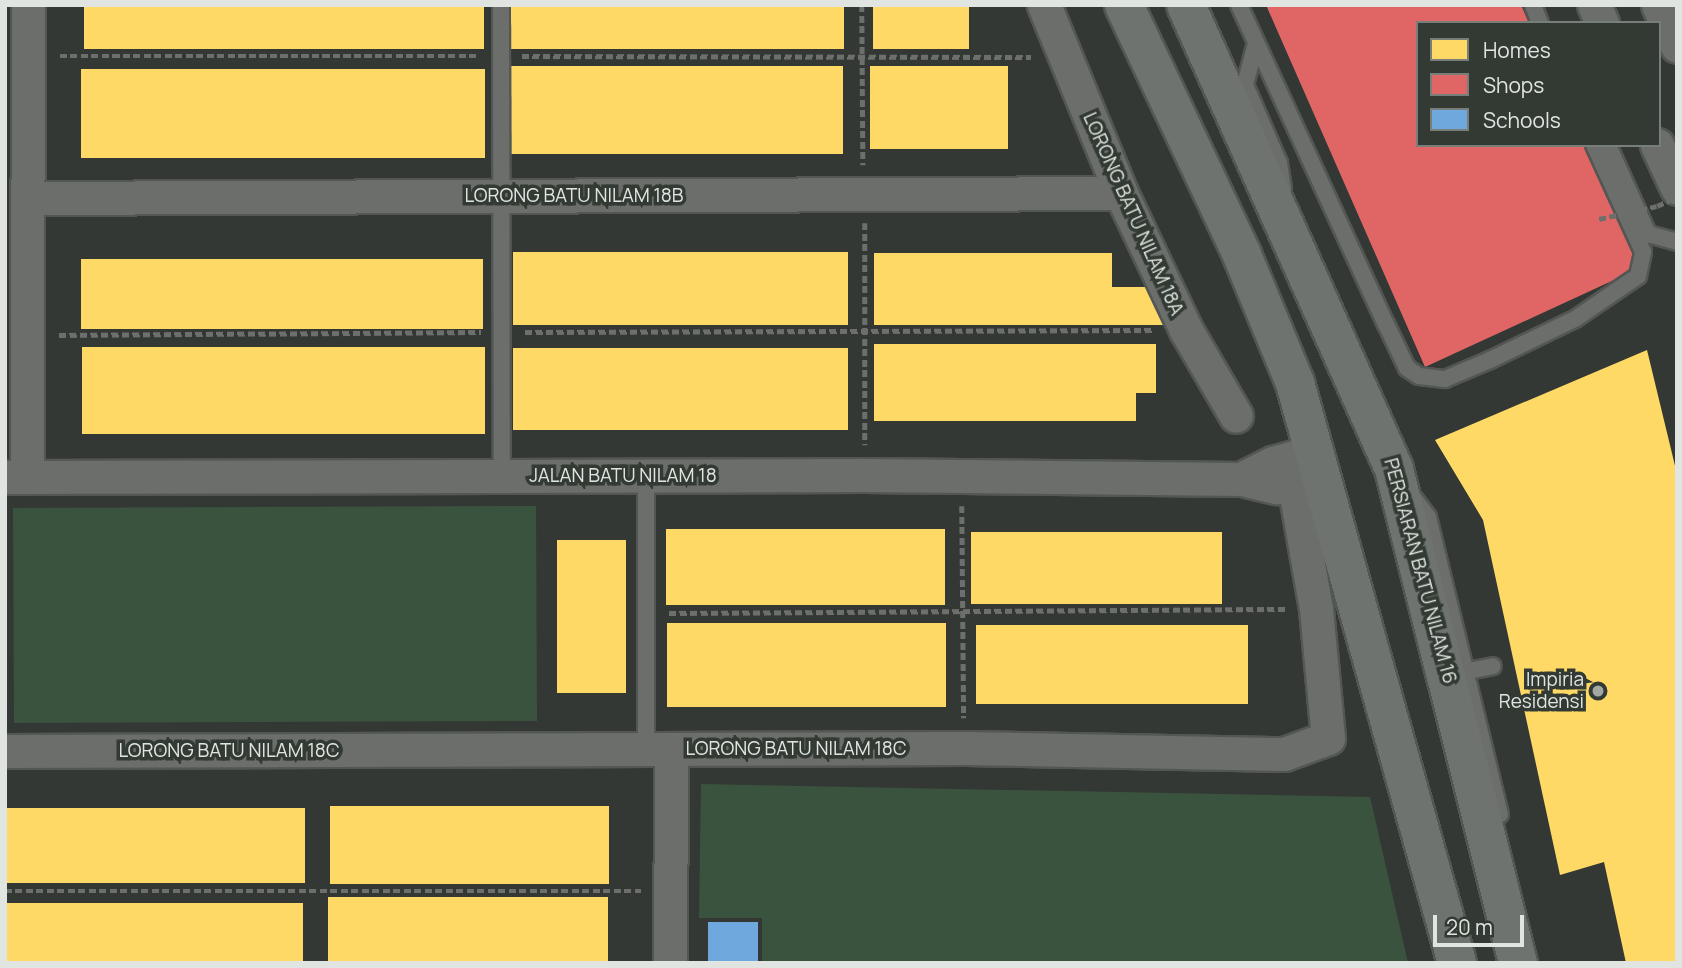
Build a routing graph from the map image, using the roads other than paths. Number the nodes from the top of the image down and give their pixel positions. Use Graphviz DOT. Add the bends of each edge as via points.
graph roads {
  1 [pos="28,5"];
  2 [pos="501,5"];
  3 [pos="1044,5"];
  4 [pos="1124,5"];
  5 [pos="1186,5"];
  6 [pos="1240,5"];
  7 [pos="1533,5"];
  8 [pos="1594,5"];
  9 [pos="1658,5"];
  10 [pos="1540,21"];
  11 [pos="1601,21"];
  12 [pos="1256,43"];
  13 [pos="1677,46"];
  14 [pos="1595,147"];
  15 [pos="1609,147"];
  16 [pos="1658,147"];
  17 [pos="1677,188"];
  18 [pos="1121,193"];
  19 [pos="501,197"];
  20 [pos="27,198"];
  21 [pos="1285,223"];
  22 [pos="1677,242"];
  23 [pos="1236,416"];
  24 [pos="1394,469"];
  25 [pos="1312,471"];
  26 [pos="502,475"];
  27 [pos="646,476"];
  28 [pos="16,477"];
  29 [pos="1493,666"];
  30 [pos="1468,671"];
  31 [pos="658,750"];
  32 [pos="5,751"];
  33 [pos="1503,898"];
  34 [pos="670,963"];
  35 [pos="1457,963"];
  36 [pos="1518,963"];
  1 -- 20 [label="street"];
  2 -- 19 [label="lane"];
  3 -- 18 [label="street, LORONG BATU NILAM 18A"];
  4 -- 25 [label="street" via="1242,255 1295,383"];
  5 -- 21 [label="street, PERSIARAN BATU NILAM 16"];
  6 -- 12 [label="lane"];
  7 -- 10 [label="lane"];
  8 -- 11 [label="street"];
  9 -- 13 [label="street"];
  12 -- 14 [label="lane" via="1402,357 1419,376 1445,379 1490,360 1575,319 1638,276 1643,252"];
  12 -- 21 [label="lane" via="1245,85 1279,163"];
  15 -- 22 [label="lane" via="1648,234"];
  16 -- 17 [label="street"];
  18 -- 19 [label="street, LORONG BATU NILAM 18B"];
  18 -- 23 [label="street, LORONG BATU NILAM 18A" via="1186,330"];
  19 -- 20 [label="street, LORONG BATU NILAM 18B"];
  19 -- 26 [label="lane"];
  20 -- 28 [label="street" via="27,335"];
  21 -- 24 [label="street, PERSIARAN BATU NILAM 16"];
  24 -- 30 [label="lane" via="1427,517"];
  24 -- 33 [label="street, PERSIARAN BATU NILAM 16"];
  25 -- 27 [label="street, JALAN BATU NILAM 18" via="1273,463 1241,479"];
  25 -- 31 [label="street, LORONG BATU NILAM 18C" via="1316,609 1328,738 1284,754 965,748"];
  25 -- 35 [label="street"];
  26 -- 27 [label="street, JALAN BATU NILAM 18"];
  26 -- 28 [label="street, JALAN BATU NILAM 18"];
  27 -- 31 [label="lane" via="647,613"];
  29 -- 30 [label="lane"];
  30 -- 33 [label="lane" via="1502,821"];
  31 -- 32 [label="street, LORONG BATU NILAM 18C"];
  31 -- 34 [label="street" via="670,891"];
  33 -- 36 [label="street, PERSIARAN BATU NILAM 16"];
}
